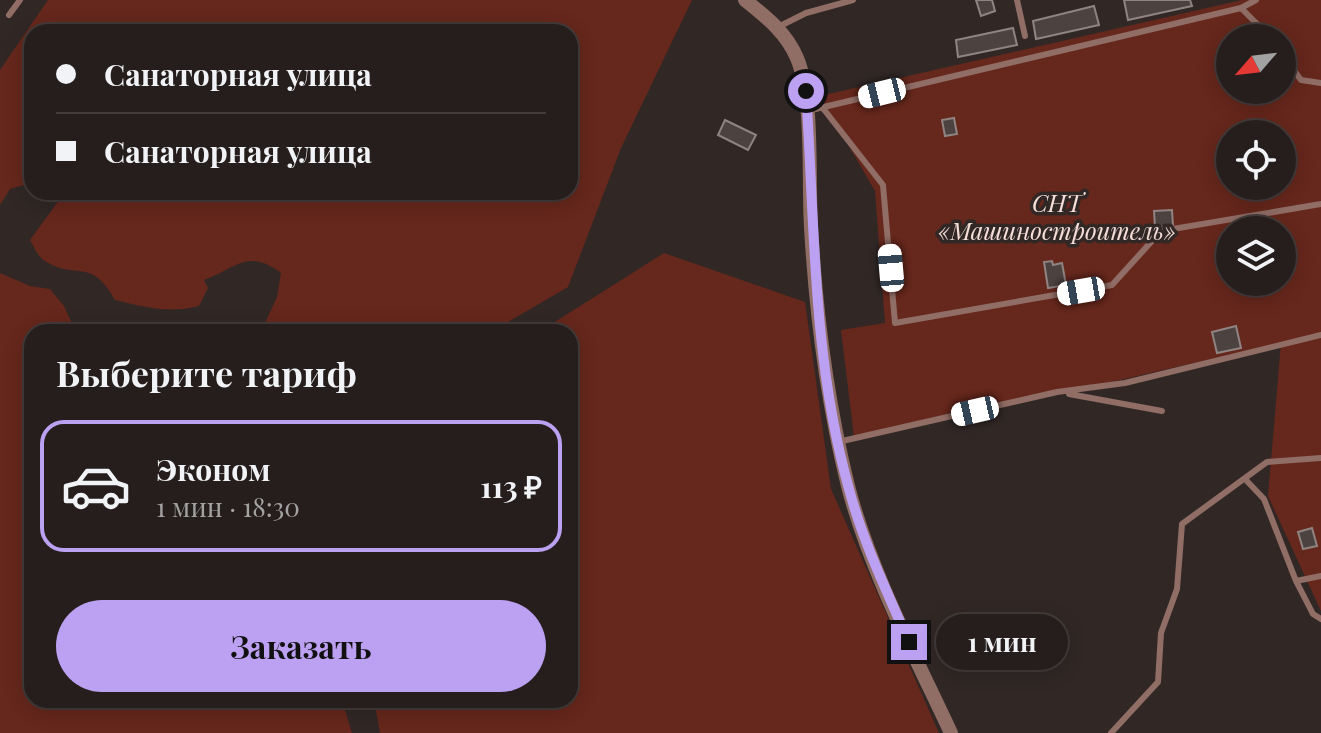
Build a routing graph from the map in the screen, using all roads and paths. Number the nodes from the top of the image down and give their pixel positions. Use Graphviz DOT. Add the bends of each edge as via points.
graph roads {
  1 [pos="20,0"];
  2 [pos="745,0"];
  3 [pos="853,0"];
  4 [pos="1017,0"];
  5 [pos="1256,0"];
  6 [pos="1241,8"];
  7 [pos="9,15"];
  8 [pos="1259,24"];
  9 [pos="778,27"];
  10 [pos="1025,36"];
  11 [pos="1296,73"];
  12 [pos="1321,83"];
  13 [pos="822,107"];
  14 [pos="807,111"];
  15 [pos="1321,204"];
  16 [pos="1321,335"];
  17 [pos="1057,392"];
  18 [pos="1162,411"];
  19 [pos="838,442"];
  20 [pos="1321,458"];
  21 [pos="1245,479"];
  22 [pos="1321,576"];
  23 [pos="1296,581"];
  24 [pos="1321,619"];
  25 [pos="951,733"];
  26 [pos="1111,733"];
  1 -- 7 [label="lane"];
  2 -- 9 [label="street"];
  3 -- 9 [label="lane"];
  4 -- 10 [label="lane"];
  5 -- 6 [label="lane"];
  6 -- 8 [label="lane"];
  6 -- 13 [label="lane"];
  9 -- 14 [label="street" via="798,60"];
  11 -- 12 [label="lane" via="1301,80"];
  13 -- 14 [label="lane"];
  13 -- 15 [label="lane" via="883,185 895,323 1112,285 1161,231"];
  14 -- 19 [label="street" via="814,279"];
  16 -- 17 [label="lane" via="1125,383"];
  17 -- 18 [label="lane"];
  17 -- 19 [label="lane"];
  19 -- 25 [label="street" via="865,540"];
  20 -- 21 [label="lane" via="1267,462"];
  21 -- 23 [label="lane" via="1264,499"];
  21 -- 26 [label="lane" via="1182,524 1177,589 1161,633 1158,682"];
  22 -- 23 [label="lane"];
  23 -- 24 [label="lane"];
}
